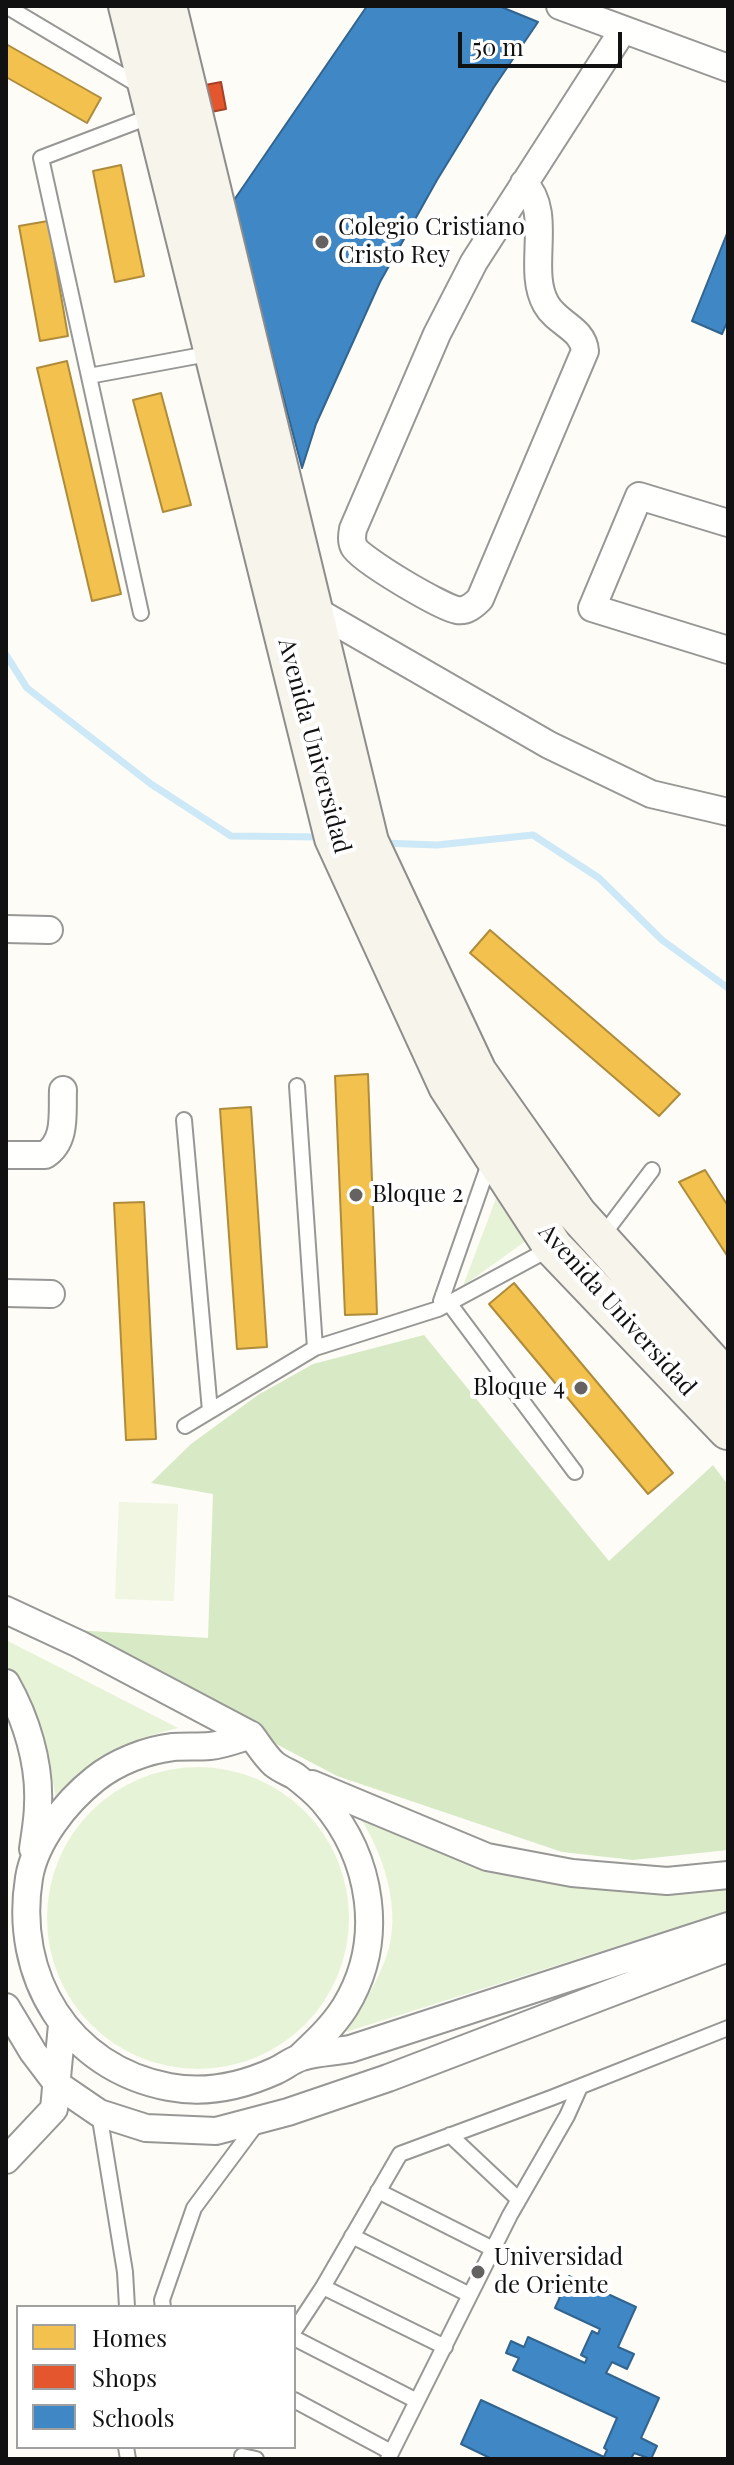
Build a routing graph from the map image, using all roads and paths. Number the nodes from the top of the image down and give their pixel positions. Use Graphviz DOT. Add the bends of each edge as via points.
graph roads {
  1 [pos="6,6"];
  2 [pos="128,6"];
  3 [pos="167,6"];
  4 [pos="560,6"];
  5 [pos="623,30"];
  6 [pos="728,68"];
  7 [pos="151,103"];
  8 [pos="524,183"];
  9 [pos="213,353"];
  10 [pos="89,376"];
  11 [pos="728,523"];
  12 [pos="313,609"];
  13 [pos="141,613"];
  14 [pos="728,650"];
  15 [pos="728,812"];
  16 [pos="6,929"];
  17 [pos="49,930"];
  18 [pos="297,1086"];
  19 [pos="63,1090"];
  20 [pos="184,1120"];
  21 [pos="492,1154"];
  22 [pos="6,1155"];
  23 [pos="652,1170"];
  24 [pos="600,1239"];
  25 [pos="553,1247"];
  26 [pos="6,1293"];
  27 [pos="51,1294"];
  28 [pos="444,1302"];
  29 [pos="315,1348"];
  30 [pos="728,1381"];
  31 [pos="210,1411"];
  32 [pos="185,1426"];
  33 [pos="728,1430"];
  34 [pos="575,1472"];
  35 [pos="6,1610"];
  36 [pos="6,1683"];
  37 [pos="251,1735"];
  38 [pos="295,1776"];
  39 [pos="728,1875"];
  40 [pos="29,1876"];
  41 [pos="728,1926"];
  42 [pos="728,1948"];
  43 [pos="6,2007"];
  44 [pos="62,2025"];
  45 [pos="728,2028"];
  46 [pos="290,2063"];
  47 [pos="58,2085"];
  48 [pos="580,2087"];
  49 [pos="288,2112"];
  50 [pos="99,2113"];
  51 [pos="260,2120"];
  52 [pos="450,2135"];
  53 [pos="6,2160"];
  54 [pos="378,2191"];
  55 [pos="518,2199"];
  56 [pos="352,2236"];
  57 [pos="493,2249"];
  58 [pos="323,2287"];
  59 [pos="470,2295"];
  60 [pos="127,2305"];
  61 [pos="163,2305"];
  62 [pos="296,2328"];
  63 [pos="296,2339"];
  64 [pos="445,2347"];
  65 [pos="296,2401"];
  66 [pos="417,2401"];
  67 [pos="390,2456"];
  1 -- 7 [label="lane"];
  2 -- 7 [label="street, Avenida Universidad"];
  3 -- 12 [label="street, Avenida Universidad"];
  4 -- 5 [label="street"];
  5 -- 6 [label="street"];
  5 -- 8 [label="street"];
  7 -- 9 [label="street, Avenida Universidad"];
  7 -- 10 [label="lane" via="41,158"];
  8 -- 8 [label="street" via="437,334 352,535 361,555 458,610 480,599 585,351 581,336 559,320 543,296 537,201"];
  9 -- 10 [label="lane"];
  9 -- 21 [label="street, Avenida Universidad" via="334,838 448,1086"];
  10 -- 13 [label="lane"];
  11 -- 14 [label="street" via="639,496 592,608"];
  12 -- 15 [label="street" via="549,745 651,794"];
  12 -- 24 [label="street, Avenida Universidad" via="369,842 477,1072"];
  16 -- 17 [label="street"];
  18 -- 29 [label="lane"];
  19 -- 22 [label="street" via="55,1147 45,1155"];
  20 -- 31 [label="lane"];
  21 -- 25 [label="street, Avenida Universidad"];
  21 -- 28 [label="lane"];
  23 -- 24 [label="lane"];
  24 -- 30 [label="street, Avenida Universidad"];
  25 -- 28 [label="lane"];
  25 -- 33 [label="street, Avenida Universidad"];
  26 -- 27 [label="street"];
  28 -- 29 [label="lane"];
  28 -- 34 [label="lane"];
  29 -- 31 [label="lane"];
  31 -- 32 [label="lane"];
  35 -- 37 [label="street"];
  36 -- 40 [label="street" via="21,1709 38,1778"];
  37 -- 38 [label="street" via="274,1764"];
  37 -- 40 [label="street" via="212,1746 172,1747 133,1758 97,1777 67,1804 44,1838"];
  38 -- 39 [label="street" via="487,1857 572,1873 667,1881"];
  38 -- 46 [label="street" via="340,1822 366,1881 370,1913 360,1976 346,2005 327,2031"];
  40 -- 44 [label="street" via="26,1932 40,1986"];
  41 -- 46 [label="street" via="350,2049"];
  42 -- 49 [label="street"];
  43 -- 47 [label="street"];
  44 -- 46 [label="street" via="116,2068 170,2087 226,2087 254,2081"];
  44 -- 47 [label="street"];
  45 -- 48 [label="lane"];
  46 -- 49 [label="street"];
  47 -- 50 [label="street"];
  47 -- 53 [label="street" via="54,2109"];
  48 -- 52 [label="lane"];
  48 -- 55 [label="lane"];
  49 -- 51 [label="street"];
  50 -- 51 [label="street" via="146,2128 216,2131"];
  50 -- 60 [label="lane"];
  51 -- 61 [label="lane" via="194,2208"];
  52 -- 54 [label="lane" via="400,2154"];
  52 -- 55 [label="lane"];
  54 -- 56 [label="lane"];
  54 -- 57 [label="lane"];
  55 -- 57 [label="lane"];
  56 -- 58 [label="lane"];
  56 -- 59 [label="lane"];
  57 -- 59 [label="lane"];
  58 -- 62 [label="lane"];
  58 -- 64 [label="lane"];
  59 -- 64 [label="lane"];
  63 -- 66 [label="lane"];
  64 -- 66 [label="lane"];
  65 -- 67 [label="lane"];
  66 -- 67 [label="lane"];
}
